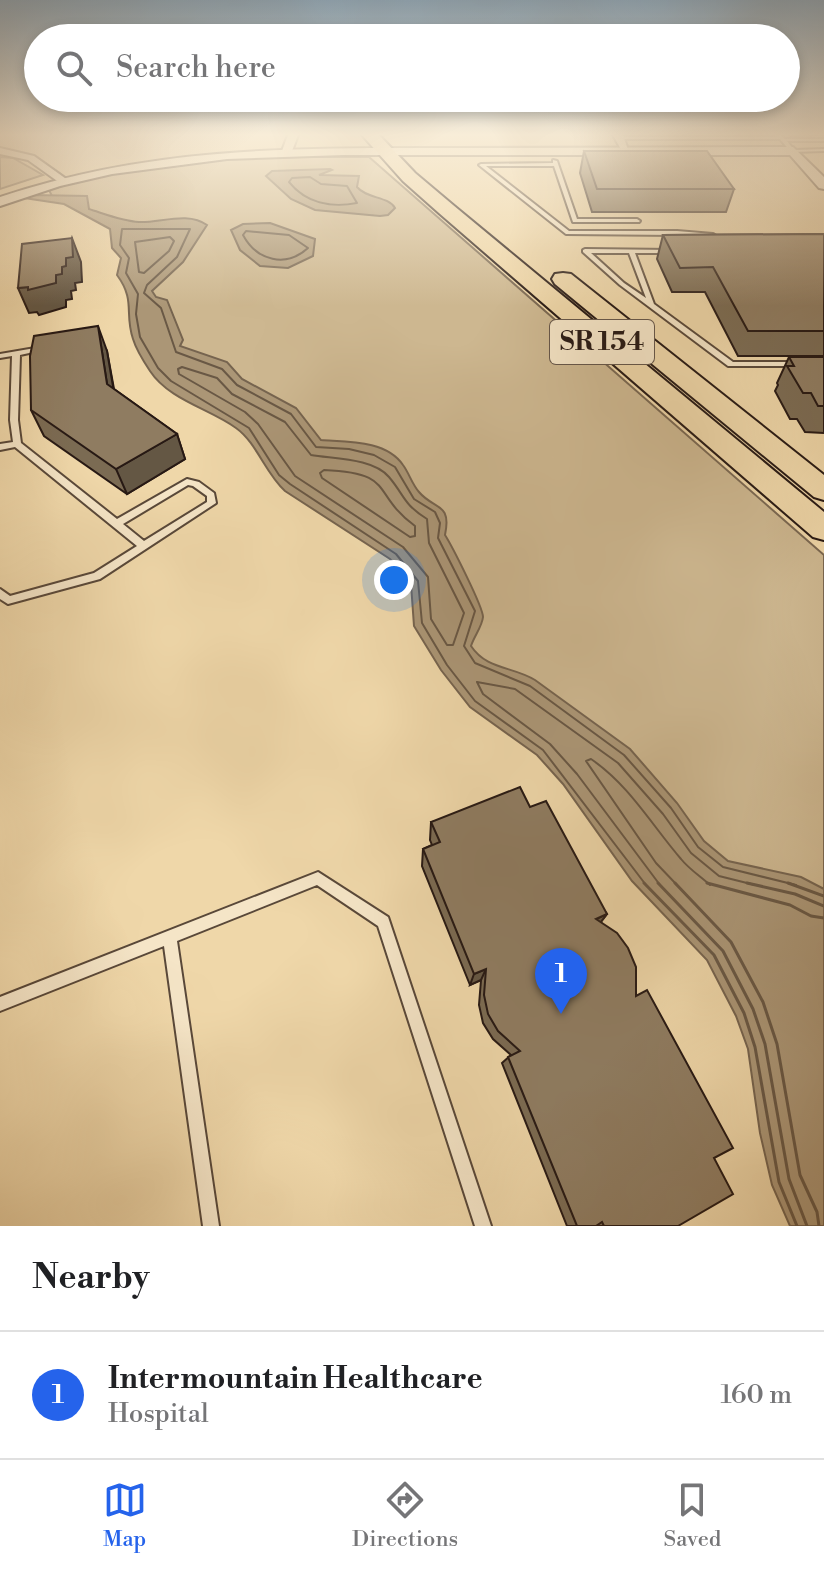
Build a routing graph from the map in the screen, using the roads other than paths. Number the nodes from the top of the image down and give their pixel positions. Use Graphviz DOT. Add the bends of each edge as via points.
graph roads {
  1 [pos="24,192"];
  2 [pos="432,192"];
  3 [pos="454,192"];
  4 [pos="516,192"];
  5 [pos="565,192"];
  6 [pos="0,202"];
  7 [pos="637,221"];
  8 [pos="716,236"];
  9 [pos="631,251"];
  10 [pos="676,251"];
  11 [pos="652,306"];
  12 [pos="47,348"];
  13 [pos="16,353"];
  14 [pos="0,356"];
  15 [pos="824,364"];
  16 [pos="17,444"];
  17 [pos="0,447"];
  18 [pos="824,490"];
  19 [pos="116,524"];
  20 [pos="824,529"];
  21 [pos="144,546"];
  22 [pos="3,598"];
  23 [pos="169,936"];
  24 [pos="0,1004"];
  25 [pos="211,1226"];
  26 [pos="483,1226"];
  1 -- 6 [label="street"];
  2 -- 20 [label="highway, SR 154"];
  3 -- 18 [label="highway, SR 154"];
  4 -- 8 [label="lane" via="568,233"];
  5 -- 7 [label="lane" via="575,221"];
  9 -- 10 [label="lane"];
  9 -- 11 [label="lane"];
  9 -- 11 [label="lane" via="585,251"];
  11 -- 15 [label="lane" via="731,364"];
  12 -- 13 [label="lane"];
  13 -- 14 [label="lane"];
  13 -- 16 [label="lane"];
  16 -- 17 [label="lane"];
  16 -- 19 [label="lane"];
  19 -- 21 [label="lane"];
  19 -- 21 [label="lane" via="187,482 211,495 212,503"];
  21 -- 22 [label="lane" via="97,576"];
  23 -- 24 [label="lane"];
  23 -- 25 [label="lane"];
  23 -- 26 [label="lane" via="318,878 383,922"];
}
